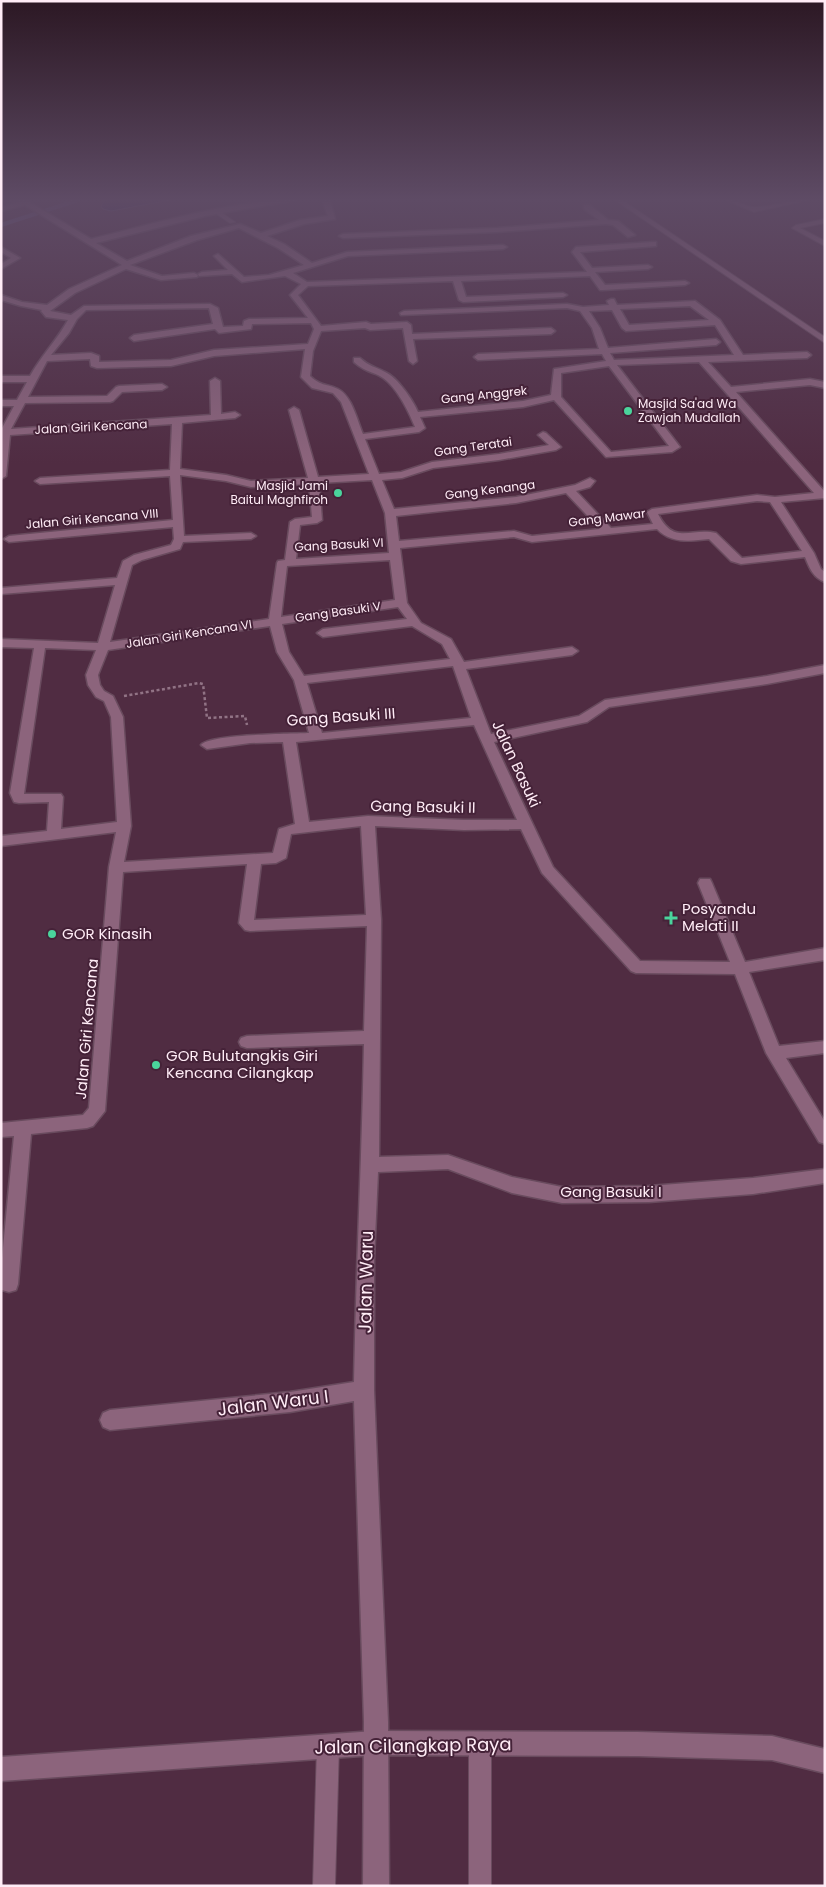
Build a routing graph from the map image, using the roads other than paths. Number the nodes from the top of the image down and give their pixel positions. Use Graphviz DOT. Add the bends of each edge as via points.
graph roads {
  1 [pos="78,288"];
  2 [pos="302,288"];
  3 [pos="459,288"];
  4 [pos="545,288"];
  5 [pos="560,288"];
  6 [pos="747,288"];
  7 [pos="1,297"];
  8 [pos="613,304"];
  9 [pos="567,306"];
  10 [pos="48,308"];
  11 [pos="583,309"];
  12 [pos="73,318"];
  13 [pos="717,322"];
  14 [pos="316,325"];
  15 [pos="217,326"];
  16 [pos="406,326"];
  17 [pos="551,331"];
  18 [pos="408,337"];
  19 [pos="134,338"];
  20 [pos="633,338"];
  21 [pos="825,341"];
  22 [pos="716,342"];
  23 [pos="312,346"];
  24 [pos="605,351"];
  25 [pos="807,355"];
  26 [pos="478,357"];
  27 [pos="44,358"];
  28 [pos="741,359"];
  29 [pos="357,360"];
  30 [pos="702,360"];
  31 [pos="413,361"];
  32 [pos="612,363"];
  33 [pos="34,379"];
  34 [pos="1,380"];
  35 [pos="215,381"];
  36 [pos="825,385"];
  37 [pos="162,387"];
  38 [pos="729,390"];
  39 [pos="556,397"];
  40 [pos="21,401"];
  41 [pos="1,403"];
  42 [pos="294,410"];
  43 [pos="235,415"];
  44 [pos="415,415"];
  45 [pos="216,417"];
  46 [pos="177,422"];
  47 [pos="5,432"];
  48 [pos="543,434"];
  49 [pos="360,437"];
  50 [pos="2,471"];
  51 [pos="175,472"];
  52 [pos="377,477"];
  53 [pos="40,481"];
  54 [pos="314,481"];
  55 [pos="590,481"];
  56 [pos="569,490"];
  57 [pos="823,495"];
  58 [pos="774,500"];
  59 [pos="390,513"];
  60 [pos="177,523"];
  61 [pos="660,526"];
  62 [pos="609,532"];
  63 [pos="251,536"];
  64 [pos="9,539"];
  65 [pos="179,539"];
  66 [pos="396,550"];
  67 [pos="809,553"];
  68 [pos="290,562"];
  69 [pos="820,569"];
  70 [pos="825,579"];
  71 [pos="122,581"];
  72 [pos="1,591"];
  73 [pos="401,603"];
  74 [pos="275,621"];
  75 [pos="414,622"];
  76 [pos="323,633"];
  77 [pos="1,643"];
  78 [pos="40,644"];
  79 [pos="103,647"];
  80 [pos="572,651"];
  81 [pos="459,664"];
  82 [pos="825,669"];
  83 [pos="300,680"];
  84 [pos="478,721"];
  85 [pos="289,737"];
  86 [pos="317,737"];
  87 [pos="487,738"];
  88 [pos="207,745"];
  89 [pos="368,821"];
  90 [pos="527,824"];
  91 [pos="124,826"];
  92 [pos="296,828"];
  93 [pos="54,835"];
  94 [pos="1,841"];
  95 [pos="255,859"];
  96 [pos="116,867"];
  97 [pos="705,883"];
  98 [pos="374,920"];
  99 [pos="825,954"];
  100 [pos="740,968"];
  101 [pos="372,1037"];
  102 [pos="247,1042"];
  103 [pos="825,1047"];
  104 [pos="774,1053"];
  105 [pos="23,1128"];
  106 [pos="1,1130"];
  107 [pos="825,1137"];
  108 [pos="370,1165"];
  109 [pos="825,1176"];
  110 [pos="9,1284"];
  111 [pos="364,1390"];
  112 [pos="110,1420"];
  113 [pos="375,1743"];
  114 [pos="480,1743"];
  115 [pos="328,1746"];
  116 [pos="825,1762"];
  117 [pos="1,1768"];
  118 [pos="324,1886"];
  119 [pos="376,1886"];
  120 [pos="480,1886"];
  1 -- 10 [label="street"];
  2 -- 14 [label="street" via="294,295"];
  3 -- 4 [label="street" via="464,300"];
  5 -- 9 [label="street"];
  6 -- 21 [label="lane"];
  7 -- 10 [label="street"];
  8 -- 11 [label="street"];
  8 -- 13 [label="street" via="689,302"];
  8 -- 20 [label="street"];
  9 -- 11 [label="street"];
  9 -- 16 [label="street" via="403,310"];
  10 -- 12 [label="street" via="45,311 49,315"];
  11 -- 24 [label="street" via="596,328"];
  12 -- 15 [label="street" via="81,310 89,308 210,306 214,308"];
  12 -- 27 [label="street" via="66,332"];
  13 -- 20 [label="street"];
  13 -- 28 [label="street"];
  14 -- 15 [label="street" via="249,322 247,327 221,330"];
  14 -- 16 [label="street"];
  14 -- 23 [label="street"];
  15 -- 19 [label="street"];
  16 -- 18 [label="street"];
  17 -- 18 [label="street"];
  18 -- 31 [label="street"];
  20 -- 22 [label="street"];
  20 -- 24 [label="street"];
  23 -- 27 [label="street" via="214,353 171,363 97,365 94,364 96,358 91,356"];
  23 -- 49 [label="street, Jalan Basuki" via="305,377 315,386 336,391 345,401"];
  24 -- 26 [label="street"];
  24 -- 32 [label="street"];
  25 -- 28 [label="street"];
  27 -- 33 [label="street"];
  28 -- 30 [label="street"];
  29 -- 44 [label="street" via="383,374 410,401"];
  30 -- 32 [label="street"];
  30 -- 38 [label="street"];
  32 -- 39 [label="street" via="557,371"];
  32 -- 39 [label="street" via="674,448 615,455 605,453"];
  33 -- 34 [label="street"];
  33 -- 40 [label="street"];
  35 -- 45 [label="street"];
  36 -- 38 [label="street" via="810,382"];
  37 -- 40 [label="street" via="119,389 110,399"];
  38 -- 57 [label="street"];
  39 -- 44 [label="street, Gang Anggrek" via="523,404"];
  40 -- 41 [label="street"];
  40 -- 47 [label="street"];
  42 -- 54 [label="street"];
  43 -- 45 [label="street, Jalan Giri Kencana"];
  44 -- 49 [label="street" via="420,428 416,430"];
  45 -- 46 [label="street, Jalan Giri Kencana"];
  46 -- 47 [label="street, Jalan Giri Kencana"];
  46 -- 51 [label="street"];
  47 -- 50 [label="street"];
  48 -- 52 [label="street, Gang Teratai" via="556,447 432,465 402,475"];
  49 -- 52 [label="street, Jalan Basuki"];
  51 -- 53 [label="street"];
  51 -- 54 [label="street" via="217,476 252,484"];
  51 -- 60 [label="street"];
  52 -- 54 [label="street"];
  52 -- 59 [label="street, Jalan Basuki"];
  54 -- 68 [label="street" via="317,520 296,522"];
  55 -- 56 [label="street, Gang Kenanga"];
  56 -- 59 [label="street, Gang Kenanga" via="516,500"];
  56 -- 62 [label="street"];
  57 -- 58 [label="street"];
  58 -- 61 [label="street" via="757,498 652,512"];
  58 -- 67 [label="street"];
  59 -- 66 [label="street, Jalan Basuki"];
  60 -- 64 [label="street, Jalan Giri Kencana VIII"];
  60 -- 65 [label="street"];
  61 -- 62 [label="street, Gang Mawar"];
  61 -- 67 [label="street, Gang Mawar" via="666,534 679,538 712,535 735,559 742,561"];
  62 -- 66 [label="street, Gang Mawar" via="532,539 514,534"];
  63 -- 65 [label="street"];
  65 -- 71 [label="street, Jalan Giri Kencana" via="176,547 127,563"];
  66 -- 68 [label="street, Gang Basuki VI"];
  66 -- 73 [label="street, Jalan Basuki"];
  67 -- 69 [label="street"];
  68 -- 74 [label="street, Gang Basuki VI" via="282,563"];
  69 -- 70 [label="street"];
  71 -- 72 [label="street"];
  71 -- 79 [label="street, Jalan Giri Kencana"];
  73 -- 74 [label="street, Gang Basuki V"];
  73 -- 75 [label="street, Jalan Basuki"];
  74 -- 79 [label="street, Jalan Giri Kencana VI"];
  74 -- 83 [label="street" via="283,652"];
  75 -- 76 [label="street"];
  75 -- 81 [label="street, Jalan Basuki" via="447,642"];
  77 -- 78 [label="street, Jalan Giri Kencana VI"];
  78 -- 79 [label="street, Jalan Giri Kencana VI"];
  78 -- 93 [label="street" via="17,793 19,800 56,797"];
  79 -- 91 [label="street, Jalan Giri Kencana" via="92,676 94,685 109,699 117,717"];
  80 -- 81 [label="street"];
  81 -- 83 [label="street"];
  81 -- 84 [label="street, Jalan Basuki"];
  82 -- 87 [label="street" via="605,704 576,722"];
  83 -- 86 [label="street"];
  84 -- 86 [label="street, Gang Basuki III"];
  84 -- 87 [label="street, Jalan Basuki"];
  85 -- 86 [label="street, Gang Basuki III"];
  85 -- 88 [label="street, Gang Basuki III"];
  85 -- 92 [label="street"];
  87 -- 90 [label="street, Jalan Basuki"];
  89 -- 90 [label="street, Gang Basuki II"];
  89 -- 92 [label="street, Gang Basuki II"];
  89 -- 98 [label="street, Jalan Waru"];
  90 -- 100 [label="street, Jalan Basuki" via="546,870 636,966"];
  91 -- 93 [label="street"];
  91 -- 96 [label="street, Jalan Giri Kencana"];
  92 -- 95 [label="street" via="283,834 281,855"];
  93 -- 94 [label="street"];
  95 -- 96 [label="street"];
  95 -- 98 [label="street" via="246,910 246,923 250,926"];
  96 -- 105 [label="street, Jalan Giri Kencana" via="97,1111 87,1121"];
  97 -- 100 [label="street"];
  98 -- 101 [label="street, Jalan Waru"];
  99 -- 100 [label="street, Jalan Basuki"];
  100 -- 104 [label="street"];
  101 -- 102 [label="street"];
  101 -- 108 [label="street, Jalan Waru"];
  103 -- 104 [label="street"];
  104 -- 107 [label="street"];
  105 -- 106 [label="street, Jalan Giri Kencana"];
  105 -- 110 [label="street"];
  108 -- 109 [label="street, Gang Basuki I" via="448,1162 512,1185 562,1195 649,1194 753,1186"];
  108 -- 111 [label="street, Jalan Waru" via="364,1260"];
  111 -- 112 [label="street, Jalan Waru I" via="290,1402"];
  111 -- 113 [label="street, Jalan Waru"];
  113 -- 114 [label="street, Jalan Cilangkap Raya"];
  113 -- 115 [label="street, Jalan Cilangkap Raya"];
  113 -- 119 [label="street, Jalan Waru"];
  114 -- 116 [label="street, Jalan Cilangkap Raya" via="772,1748"];
  114 -- 120 [label="lane"];
  115 -- 117 [label="street, Jalan Cilangkap Raya"];
  115 -- 118 [label="lane"];
}
